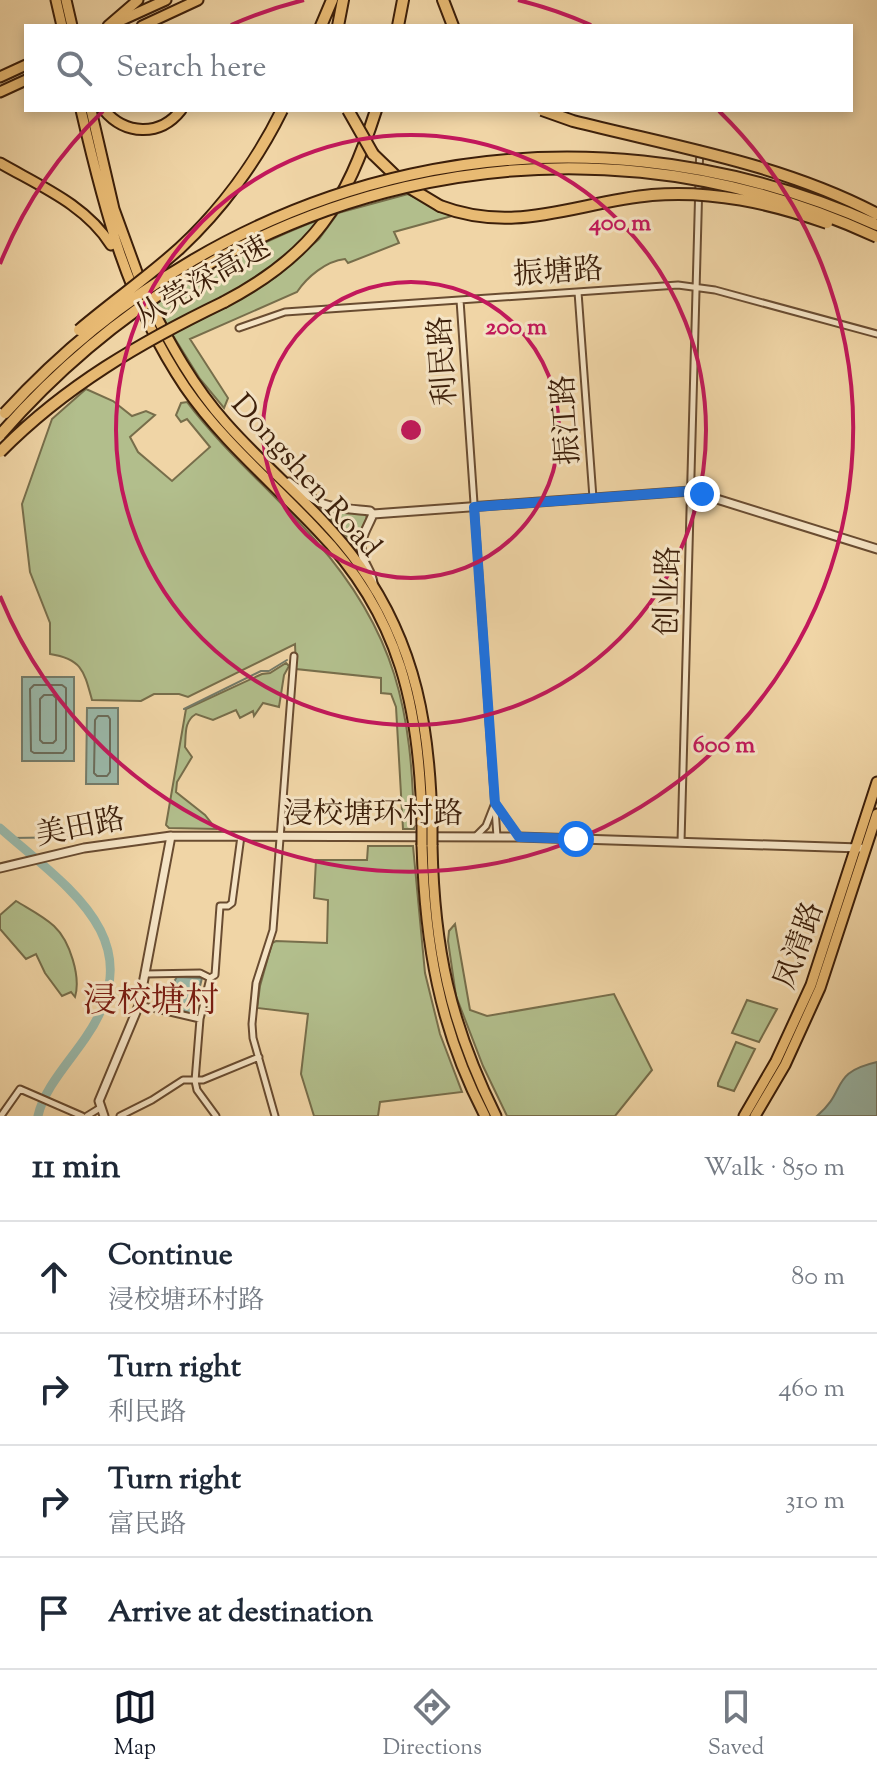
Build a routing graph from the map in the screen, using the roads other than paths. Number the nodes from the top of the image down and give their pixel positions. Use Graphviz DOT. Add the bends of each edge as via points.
graph roads {
  1 [pos="56,0"];
  2 [pos="138,0"];
  3 [pos="166,0"];
  4 [pos="198,0"];
  5 [pos="332,0"];
  6 [pos="343,0"];
  7 [pos="403,0"];
  8 [pos="443,0"];
  9 [pos="66,6"];
  10 [pos="111,24"];
  11 [pos="113,24"];
  12 [pos="146,24"];
  13 [pos="322,24"];
  14 [pos="338,24"];
  15 [pos="398,24"];
  16 [pos="452,24"];
  17 [pos="24,66"];
  18 [pos="0,77"];
  19 [pos="24,81"];
  20 [pos="0,92"];
  21 [pos="81,112"];
  22 [pos="91,112"];
  23 [pos="106,112"];
  24 [pos="179,112"];
  25 [pos="281,112"];
  26 [pos="349,112"];
  27 [pos="375,112"];
  28 [pos="548,112"];
  29 [pos="700,148"];
  30 [pos="0,163"];
  31 [pos="877,214"];
  32 [pos="877,225"];
  33 [pos="877,239"];
  34 [pos="121,261"];
  35 [pos="696,286"];
  36 [pos="578,292"];
  37 [pos="460,300"];
  38 [pos="239,328"];
  39 [pos="877,334"];
  40 [pos="3,416"];
  41 [pos="0,435"];
  42 [pos="0,452"];
  43 [pos="276,475"];
  44 [pos="691,491"];
  45 [pos="593,498"];
  46 [pos="474,507"];
  47 [pos="373,514"];
  48 [pos="877,549"];
  49 [pos="373,585"];
  50 [pos="294,656"];
  51 [pos="877,782"];
  52 [pos="495,803"];
  53 [pos="877,814"];
  54 [pos="427,825"];
  55 [pos="171,836"];
  56 [pos="241,836"];
  57 [pos="280,836"];
  58 [pos="475,837"];
  59 [pos="497,837"];
  60 [pos="519,837"];
  61 [pos="681,842"];
  62 [pos="427,845"];
  63 [pos="861,848"];
  64 [pos="2,868"];
  65 [pos="146,974"];
  66 [pos="210,978"];
  67 [pos="139,1005"];
  68 [pos="200,1019"];
  69 [pos="259,1057"];
  70 [pos="195,1081"];
  71 [pos="1,1110"];
  72 [pos="102,1112"];
  73 [pos="85,1116"];
  74 [pos="120,1116"];
  75 [pos="216,1116"];
  76 [pos="275,1116"];
  77 [pos="485,1116"];
  78 [pos="496,1116"];
  79 [pos="744,1116"];
  80 [pos="755,1116"];
  1 -- 9 [label="main road"];
  2 -- 10 [label="main road"];
  3 -- 11 [label="main road"];
  4 -- 12 [label="main road"];
  5 -- 13 [label="highway"];
  6 -- 14 [label="highway"];
  7 -- 15 [label="highway"];
  8 -- 16 [label="highway"];
  17 -- 18 [label="main road"];
  19 -- 20 [label="main road"];
  21 -- 34 [label="main road, Dongshen Road"];
  22 -- 43 [label="main road, Dongshen Road" via="125,244 160,324 200,391"];
  23 -- 24 [label="main road" via="139,130 164,126"];
  25 -- 40 [label="highway, 从莞深高速, bridge" via="244,174 197,231 53,354 22,385"];
  26 -- 33 [label="highway, bridge" via="373,154 405,185 440,206 477,217 515,219 648,195 715,195 790,210"];
  27 -- 42 [label="highway, 从莞深高速, bridge" via="348,184 318,231 279,269 114,360 44,410"];
  28 -- 31 [label="highway, bridge" via="775,171"];
  29 -- 35 [label="street, 创业路"];
  30 -- 34 [label="main road" via="81,211"];
  32 -- 40 [label="highway, bridge" via="765,184 657,163 531,158 397,178 298,208 190,260 97,324"];
  33 -- 41 [label="highway, bridge" via="766,196 659,174 533,169 410,186 308,216 200,268 112,326"];
  34 -- 54 [label="main road, Dongshen Road" via="184,385 238,451 325,538 378,614 413,710"];
  35 -- 36 [label="street, 振塘路"];
  35 -- 39 [label="street, 振塘路"];
  35 -- 44 [label="street, 创业路"];
  36 -- 37 [label="street, 振塘路"];
  36 -- 45 [label="street, 振江路"];
  37 -- 38 [label="street, 振塘路" via="285,312"];
  37 -- 46 [label="street, 利民路"];
  43 -- 47 [label="street" via="323,505"];
  43 -- 49 [label="main road, Dongshen Road" via="332,531"];
  44 -- 45 [label="street"];
  44 -- 48 [label="street"];
  44 -- 61 [label="street, 创业路"];
  45 -- 46 [label="street"];
  46 -- 47 [label="street"];
  46 -- 52 [label="street, 利民路"];
  47 -- 49 [label="street" via="361,543"];
  49 -- 54 [label="main road, Dongshen Road" via="398,633 420,695 429,747"];
  50 -- 57 [label="street"];
  51 -- 63 [label="main road, 凤清路"];
  52 -- 58 [label="street"];
  52 -- 59 [label="street, 利民路"];
  52 -- 60 [label="street"];
  53 -- 63 [label="main road, 凤清路"];
  54 -- 62 [label="main road, Dongshen Road, bridge"];
  55 -- 56 [label="street, 浸校塘环村路"];
  55 -- 64 [label="street, 美田路" via="56,853"];
  55 -- 65 [label="street"];
  56 -- 57 [label="street, 浸校塘环村路"];
  56 -- 66 [label="street" via="232,903 220,906 215,975"];
  57 -- 58 [label="street, 浸校塘环村路"];
  57 -- 69 [label="street" via="271,938 252,1010"];
  58 -- 59 [label="street, 浸校塘环村路"];
  59 -- 60 [label="street, 浸校塘环村路"];
  60 -- 61 [label="street, 浸校塘环村路"];
  61 -- 63 [label="street, 浸校塘环村路"];
  62 -- 77 [label="main road, Dongshen Road" via="425,912 434,978 453,1043"];
  62 -- 78 [label="main road, Dongshen Road" via="449,998"];
  63 -- 79 [label="main road, 凤清路" via="811,985"];
  63 -- 80 [label="main road, 凤清路" via="820,988"];
  65 -- 66 [label="street" via="200,973"];
  65 -- 67 [label="street"];
  66 -- 68 [label="street"];
  67 -- 68 [label="street"];
  67 -- 72 [label="street" via="100,1098"];
  68 -- 70 [label="street"];
  69 -- 70 [label="street"];
  69 -- 76 [label="street"];
  70 -- 74 [label="street" via="183,1080"];
  70 -- 75 [label="street"];
  71 -- 73 [label="street" via="20,1089"];
  72 -- 73 [label="street"];
}
